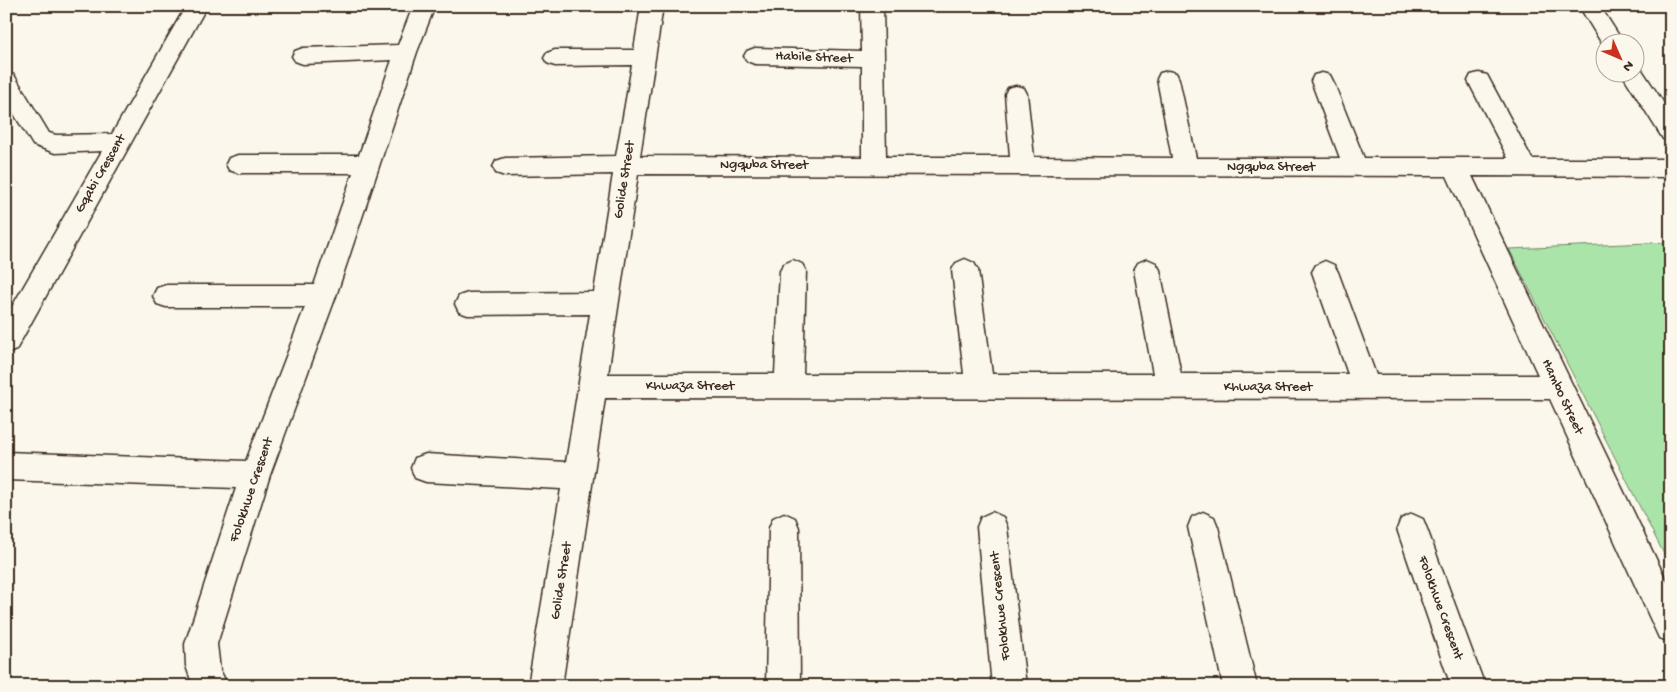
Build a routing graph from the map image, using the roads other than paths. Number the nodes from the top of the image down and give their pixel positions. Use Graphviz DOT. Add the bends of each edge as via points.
graph roads {
  1 [pos="196,6"];
  2 [pos="424,6"];
  3 [pos="652,6"];
  4 [pos="872,6"];
  5 [pos="1589,6"];
  6 [pos="1606,32"];
  7 [pos="406,52"];
  8 [pos="303,56"];
  9 [pos="755,56"];
  10 [pos="644,57"];
  11 [pos="555,58"];
  12 [pos="874,59"];
  13 [pos="1168,79"];
  14 [pos="6,81"];
  15 [pos="1322,81"];
  16 [pos="1479,81"];
  17 [pos="1638,82"];
  18 [pos="1016,94"];
  19 [pos="1671,133"];
  20 [pos="120,142"];
  21 [pos="238,164"];
  22 [pos="367,164"];
  23 [pos="627,165"];
  24 [pos="874,166"];
  25 [pos="1024,166"];
  26 [pos="1186,167"];
  27 [pos="1356,167"];
  28 [pos="1455,167"];
  29 [pos="505,168"];
  30 [pos="1524,168"];
  31 [pos="1671,168"];
  32 [pos="965,270"];
  33 [pos="1147,270"];
  34 [pos="793,271"];
  35 [pos="1325,272"];
  36 [pos="166,296"];
  37 [pos="323,296"];
  38 [pos="606,303"];
  39 [pos="468,304"];
  40 [pos="6,342"];
  41 [pos="592,386"];
  42 [pos="788,386"];
  43 [pos="1558,386"];
  44 [pos="980,387"];
  45 [pos="1169,387"];
  46 [pos="1366,387"];
  47 [pos="6,466"];
  48 [pos="426,468"];
  49 [pos="255,475"];
  50 [pos="578,476"];
  51 [pos="1203,526"];
  52 [pos="992,527"];
  53 [pos="784,528"];
  54 [pos="1412,529"];
  55 [pos="1671,626"];
  56 [pos="209,685"];
  57 [pos="545,686"];
  58 [pos="783,686"];
  59 [pos="1009,686"];
  60 [pos="1240,686"];
  61 [pos="1468,686"];
  1 -- 20 [label="street, Gqabi Crescent"];
  2 -- 7 [label="street, Folokhwe Crescent"];
  3 -- 10 [label="street, Golide Street"];
  4 -- 12 [label="street, Habile Street"];
  5 -- 6 [label="street"];
  7 -- 8 [label="street"];
  7 -- 22 [label="street, Folokhwe Crescent"];
  9 -- 12 [label="street, Habile Street"];
  10 -- 11 [label="street"];
  10 -- 23 [label="street, Golide Street"];
  12 -- 24 [label="street, Habile Street"];
  13 -- 26 [label="street"];
  14 -- 20 [label="street" via="41,140 55,144"];
  15 -- 27 [label="street"];
  16 -- 30 [label="street"];
  17 -- 19 [label="street"];
  18 -- 25 [label="street"];
  20 -- 40 [label="street, Gqabi Crescent"];
  21 -- 22 [label="street"];
  22 -- 37 [label="street, Folokhwe Crescent"];
  23 -- 24 [label="street, Ngquba Street"];
  23 -- 29 [label="street, Ngquba Street"];
  23 -- 38 [label="street, Golide Street"];
  24 -- 25 [label="street, Ngquba Street"];
  25 -- 26 [label="street, Ngquba Street"];
  26 -- 27 [label="street, Ngquba Street"];
  27 -- 28 [label="street, Ngquba Street"];
  28 -- 30 [label="street, Ngquba Street"];
  28 -- 43 [label="street, Hambo Street"];
  30 -- 31 [label="street, Ngquba Street"];
  32 -- 44 [label="street"];
  33 -- 45 [label="street"];
  34 -- 42 [label="street"];
  35 -- 46 [label="street"];
  36 -- 37 [label="street"];
  37 -- 49 [label="street, Folokhwe Crescent"];
  38 -- 39 [label="street"];
  38 -- 41 [label="street, Golide Street"];
  41 -- 42 [label="street, Khwaza Street"];
  41 -- 50 [label="street, Golide Street"];
  42 -- 44 [label="street, Khwaza Street"];
  43 -- 46 [label="street, Khwaza Street"];
  43 -- 55 [label="street, Hambo Street"];
  44 -- 45 [label="street, Khwaza Street"];
  45 -- 46 [label="street, Khwaza Street"];
  47 -- 49 [label="street"];
  48 -- 50 [label="street"];
  49 -- 56 [label="street, Folokhwe Crescent" via="201,644"];
  50 -- 57 [label="street, Golide Street"];
  51 -- 60 [label="street"];
  52 -- 59 [label="street, Folokhwe Crescent"];
  53 -- 58 [label="street"];
  54 -- 61 [label="street, Folokhwe Crescent"];
}
